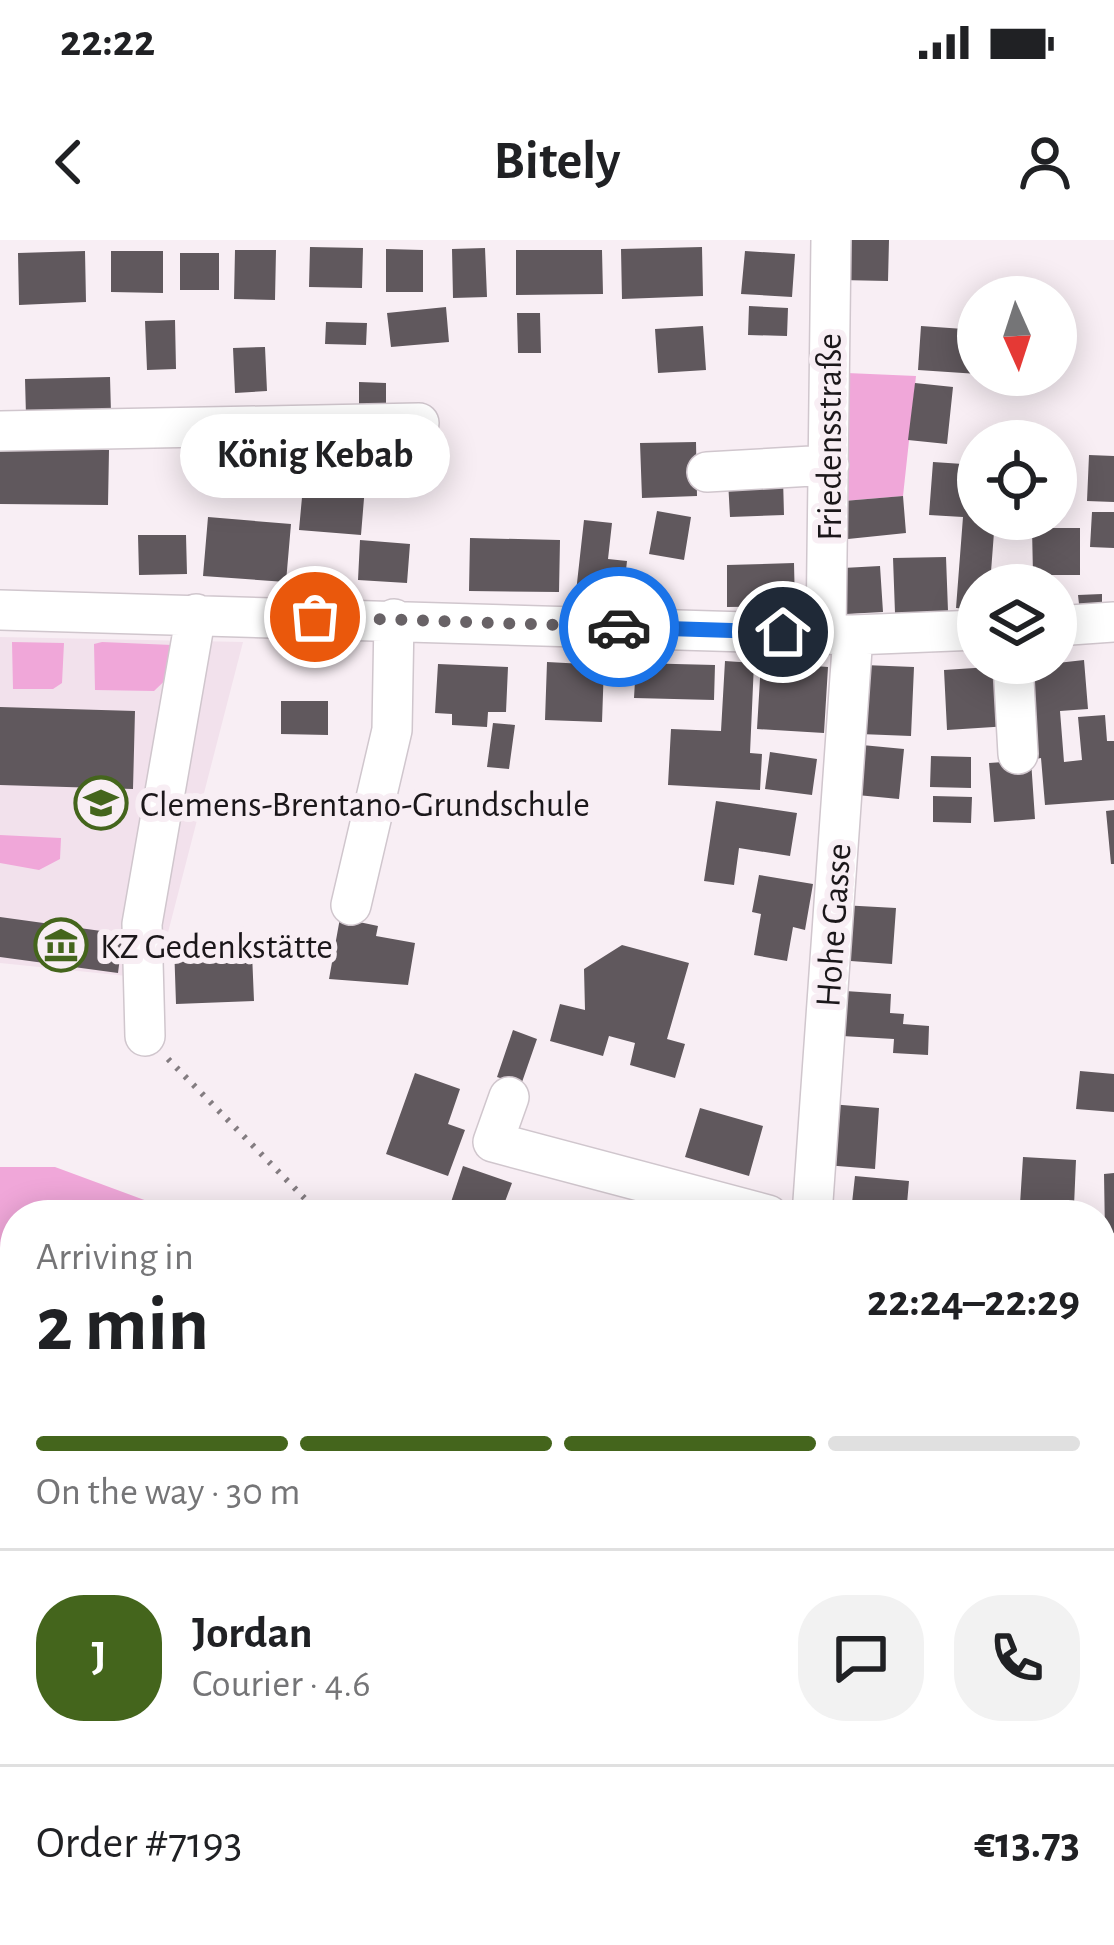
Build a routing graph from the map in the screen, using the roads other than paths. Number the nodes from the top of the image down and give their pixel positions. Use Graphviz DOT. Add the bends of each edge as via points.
graph roads {
  1 [pos="830,240"];
  2 [pos="418,423"];
  3 [pos="0,431"];
  4 [pos="829,465"];
  5 [pos="707,472"];
  6 [pos="0,610"];
  7 [pos="196,614"];
  8 [pos="394,619"];
  9 [pos="1114,622"];
  10 [pos="1077,625"];
  11 [pos="957,631"];
  12 [pos="840,634"];
  13 [pos="1014,684"];
  14 [pos="1018,754"];
  15 [pos="351,905"];
  16 [pos="145,1036"];
  17 [pos="509,1096"];
  18 [pos="711,1200"];
  19 [pos="813,1200"];
  1 -- 4 [label="street, Friedensstraße"];
  2 -- 3 [label="street"];
  4 -- 5 [label="street"];
  4 -- 12 [label="street, Friedensstraße"];
  6 -- 7 [label="street"];
  7 -- 8 [label="street"];
  7 -- 16 [label="street" via="142,925"];
  8 -- 12 [label="street"];
  8 -- 15 [label="street" via="392,730"];
  9 -- 10 [label="street"];
  11 -- 12 [label="street"];
  12 -- 19 [label="street, Hohe Gasse"];
  13 -- 14 [label="street"];
  17 -- 18 [label="street" via="493,1142"];
}
